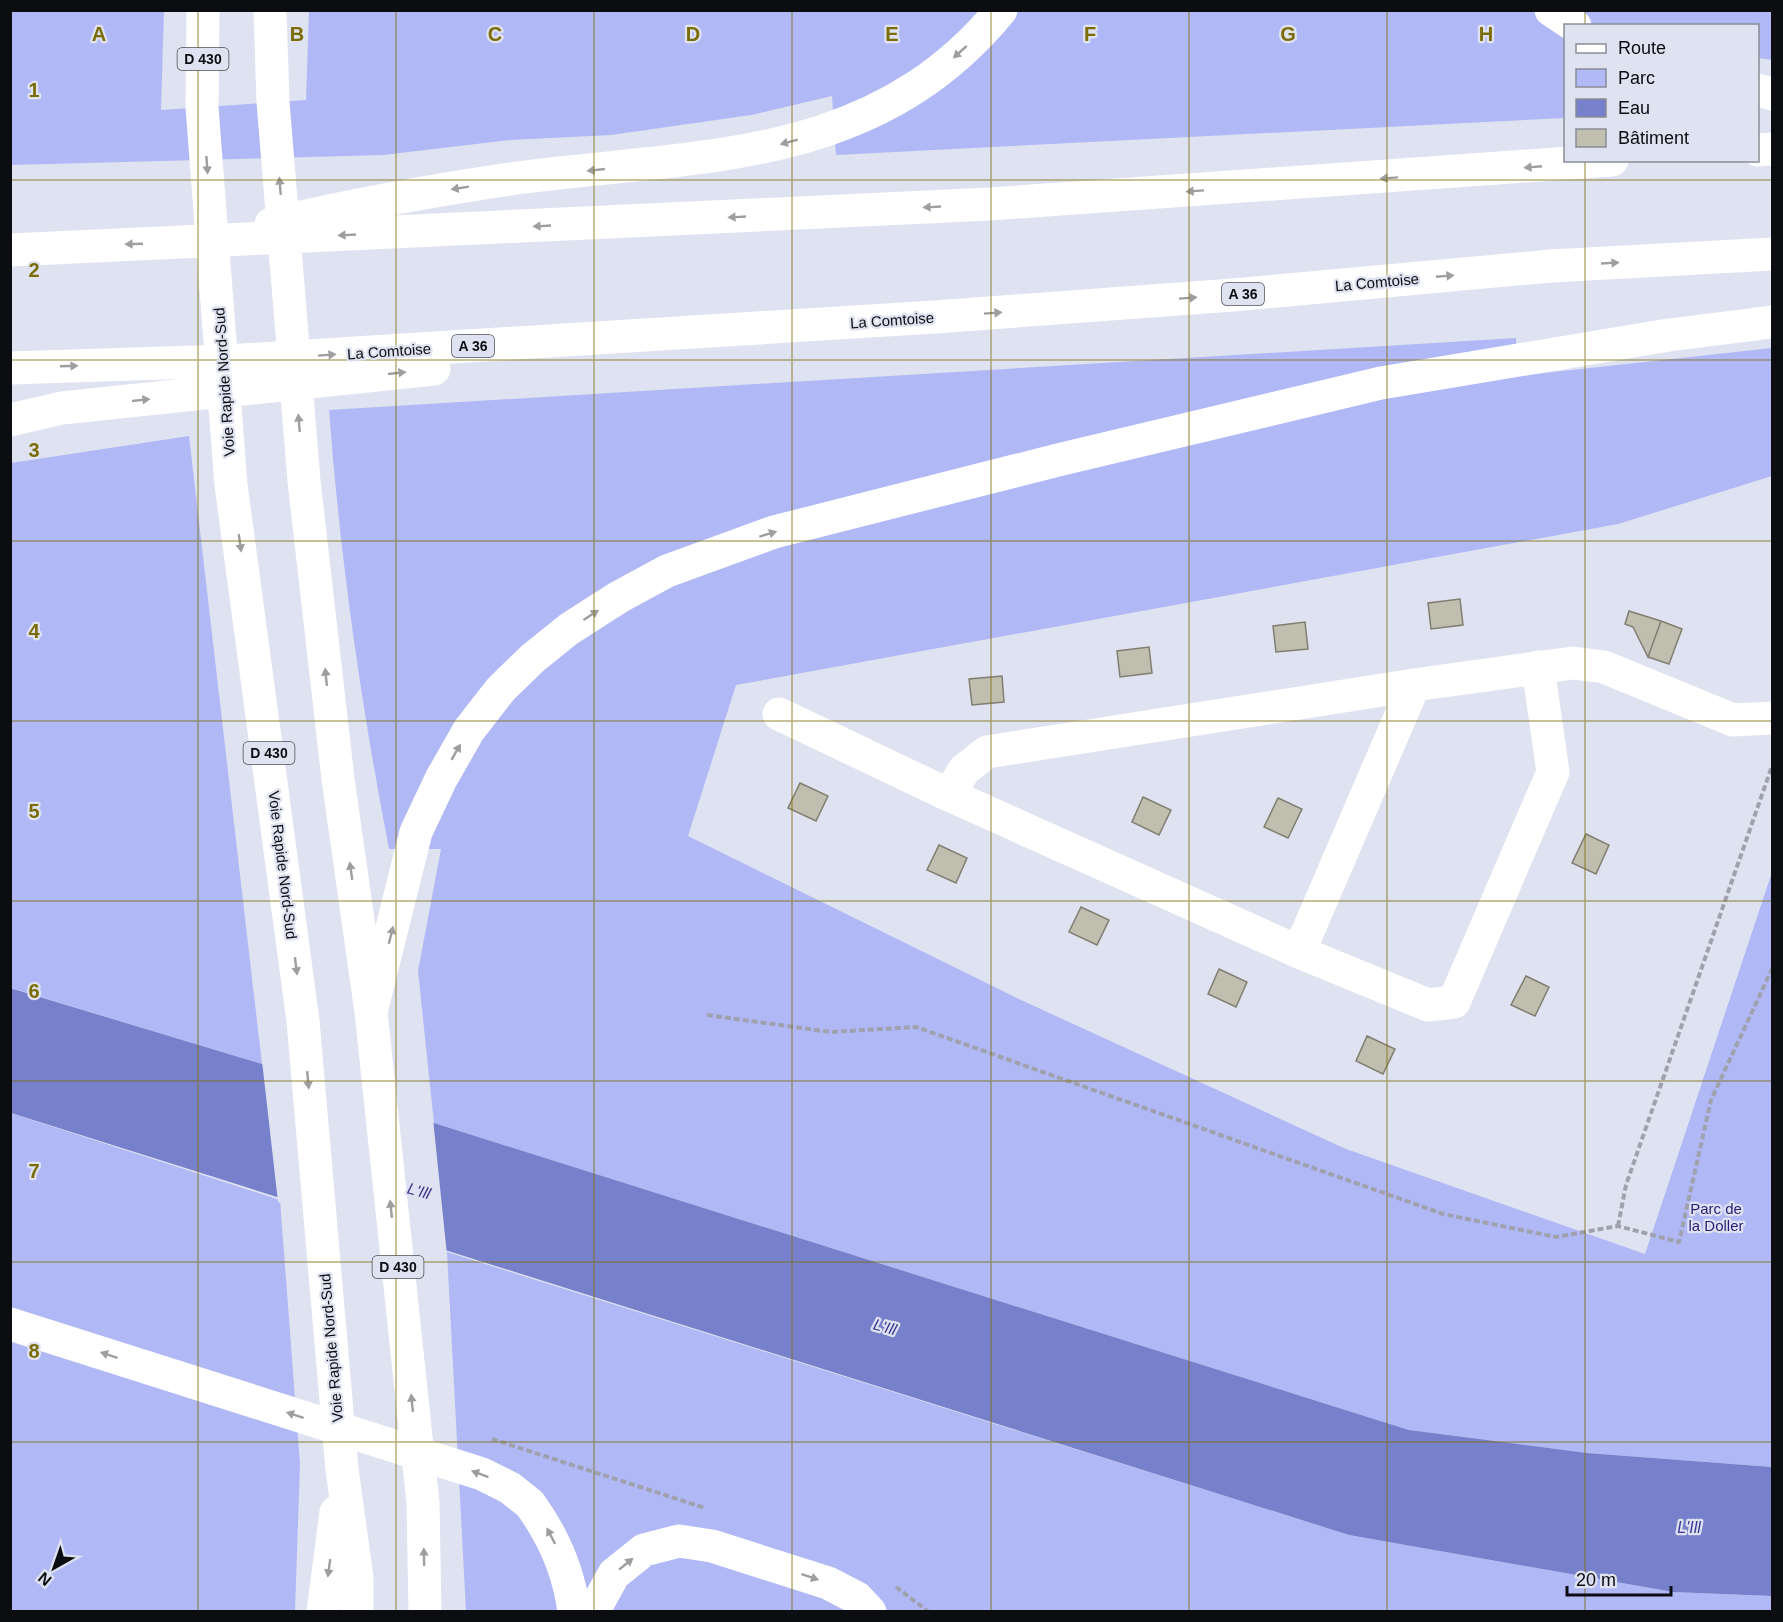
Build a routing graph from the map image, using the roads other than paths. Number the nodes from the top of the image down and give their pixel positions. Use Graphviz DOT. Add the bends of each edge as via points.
graph roads {
  1 [pos="185,10"];
  2 [pos="203,10"];
  3 [pos="270,10"];
  4 [pos="281,10"];
  5 [pos="1001,10"];
  6 [pos="1551,10"];
  7 [pos="1572,24"];
  8 [pos="273,102"];
  9 [pos="202,107"];
  10 [pos="1584,162"];
  11 [pos="10,242"];
  12 [pos="192,243"];
  13 [pos="67,246"];
  14 [pos="10,250"];
  15 [pos="1773,254"];
  16 [pos="935,317"];
  17 [pos="1773,322"];
  18 [pos="10,368"];
  19 [pos="10,420"];
  20 [pos="1538,668"];
  21 [pos="1414,685"];
  22 [pos="779,714"];
  23 [pos="1773,718"];
  24 [pos="949,795"];
  25 [pos="1299,952"];
  26 [pos="372,1022"];
  27 [pos="10,1324"];
  28 [pos="342,1469"];
  29 [pos="323,1611"];
  30 [pos="357,1611"];
  31 [pos="425,1611"];
  32 [pos="574,1611"];
  33 [pos="593,1611"];
  34 [pos="870,1611"];
  1 -- 9 [label="main road"];
  2 -- 9 [label="main road, Voie Rapide Nord-Sud / D 430"];
  3 -- 8 [label="main road, D 430"];
  4 -- 8 [label="main road"];
  5 -- 12 [label="main road, one-way" via="954,58 914,87 875,110 785,144 704,158 518,178 348,206"];
  6 -- 7 [label="main road"];
  26 -- 8 [label="main road, D 430, one-way" via="338,779 304,481"];
  9 -- 28 [label="main road, Voie Rapide Nord-Sud / D 430, one-way" via="231,485 303,1022"];
  10 -- 12 [label="main road, one-way" via="990,204"];
  11 -- 13 [label="main road"];
  12 -- 13 [label="main road, one-way"];
  13 -- 14 [label="main road"];
  16 -- 15 [label="main road, La Comtoise / A 36, one-way" via="1551,266"];
  18 -- 16 [label="main road, La Comtoise / A 36, one-way" via="225,361"];
  19 -- 16 [label="main road, one-way" via="62,408"];
  26 -- 17 [label="main road, one-way" via="416,832 469,730 501,689 533,658 589,616 667,571 774,532 1381,383 1669,335"];
  20 -- 21 [label="main road"];
  20 -- 23 [label="main road" via="1573,663 1604,667 1733,720"];
  20 -- 25 [label="main road" via="1553,772 1454,1002 1428,1005"];
  21 -- 24 [label="main road" via="987,752 964,770"];
  21 -- 25 [label="main road"];
  22 -- 24 [label="main road"];
  24 -- 25 [label="main road"];
  31 -- 26 [label="main road, D 430, one-way" via="423,1503"];
  32 -- 27 [label="main road, one-way" via="561,1556 548,1528 530,1504 510,1488 482,1474"];
  28 -- 29 [label="main road, one-way"];
  28 -- 30 [label="main road, Voie Rapide Nord-Sud / D 430" via="357,1578"];
  33 -- 34 [label="main road, one-way" via="614,1574 644,1550 679,1541 712,1546 828,1583 857,1598"];
}
